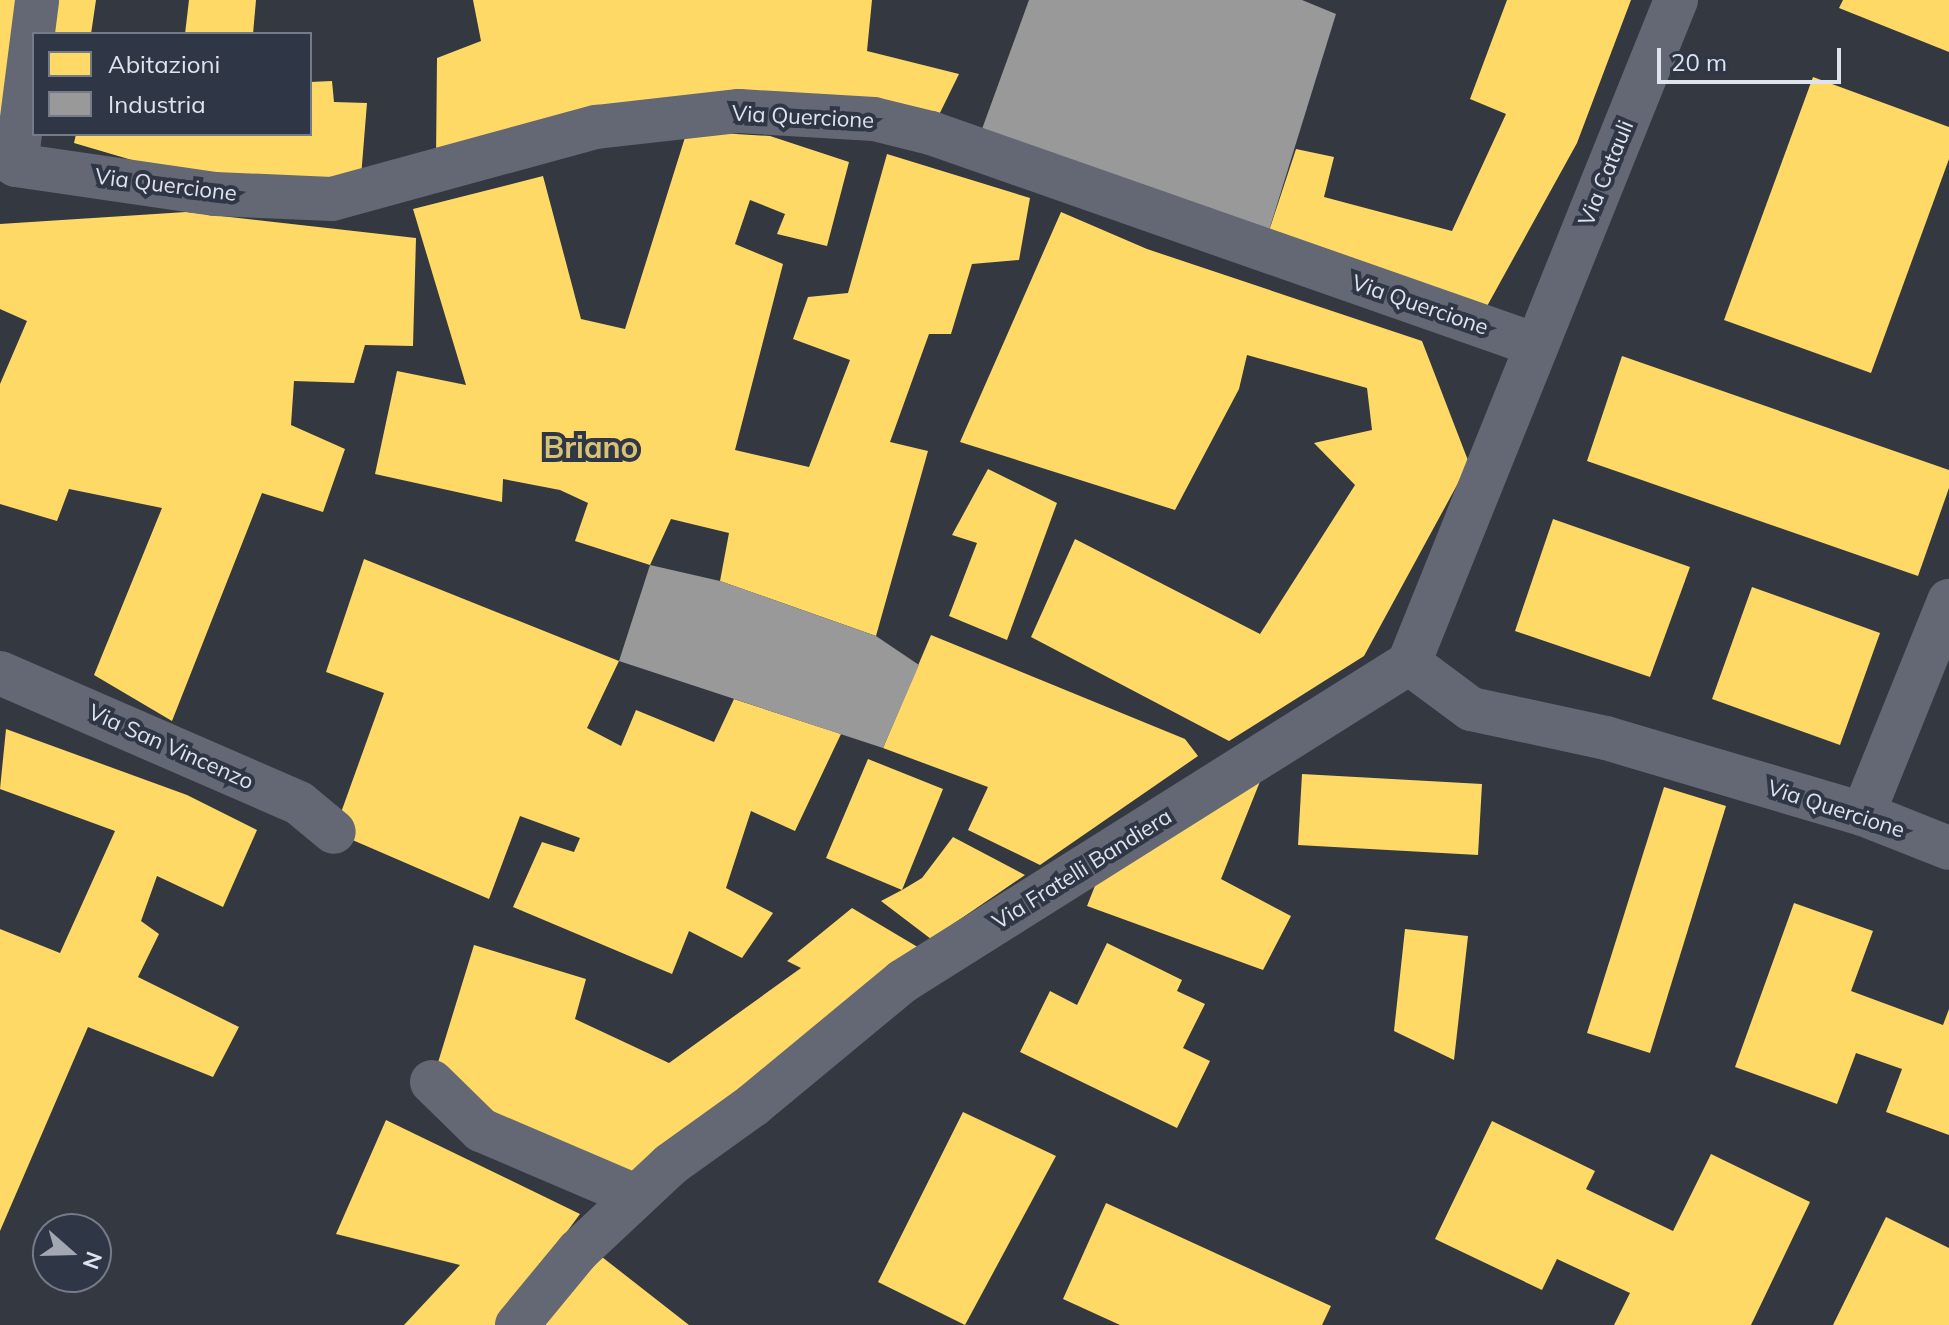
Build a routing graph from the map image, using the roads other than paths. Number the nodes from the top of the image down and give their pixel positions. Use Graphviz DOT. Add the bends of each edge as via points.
graph roads {
  1 [pos="37,0"];
  2 [pos="1676,0"];
  3 [pos="8,160"];
  4 [pos="1536,345"];
  5 [pos="1949,601"];
  6 [pos="1409,663"];
  7 [pos="0,673"];
  8 [pos="1863,814"];
  9 [pos="334,832"];
  10 [pos="1949,848"];
  11 [pos="432,1082"];
  12 [pos="636,1196"];
  13 [pos="517,1325"];
  1 -- 3 [label="street"];
  2 -- 4 [label="street, Via Catauli"];
  3 -- 4 [label="street, Via Quercione" via="215,194 332,199 596,127 739,111 874,119 931,133"];
  4 -- 6 [label="street"];
  5 -- 8 [label="street"];
  6 -- 8 [label="street, Via Quercione" via="1471,709 1606,738"];
  6 -- 12 [label="street, Via Fratelli Bandiera" via="903,981"];
  7 -- 9 [label="street, Via San Vincenzo" via="299,803"];
  8 -- 10 [label="street, Via Quercione"];
  11 -- 12 [label="street" via="481,1130"];
  12 -- 13 [label="street, Via Fratelli Bandiera" via="578,1251"];
}
